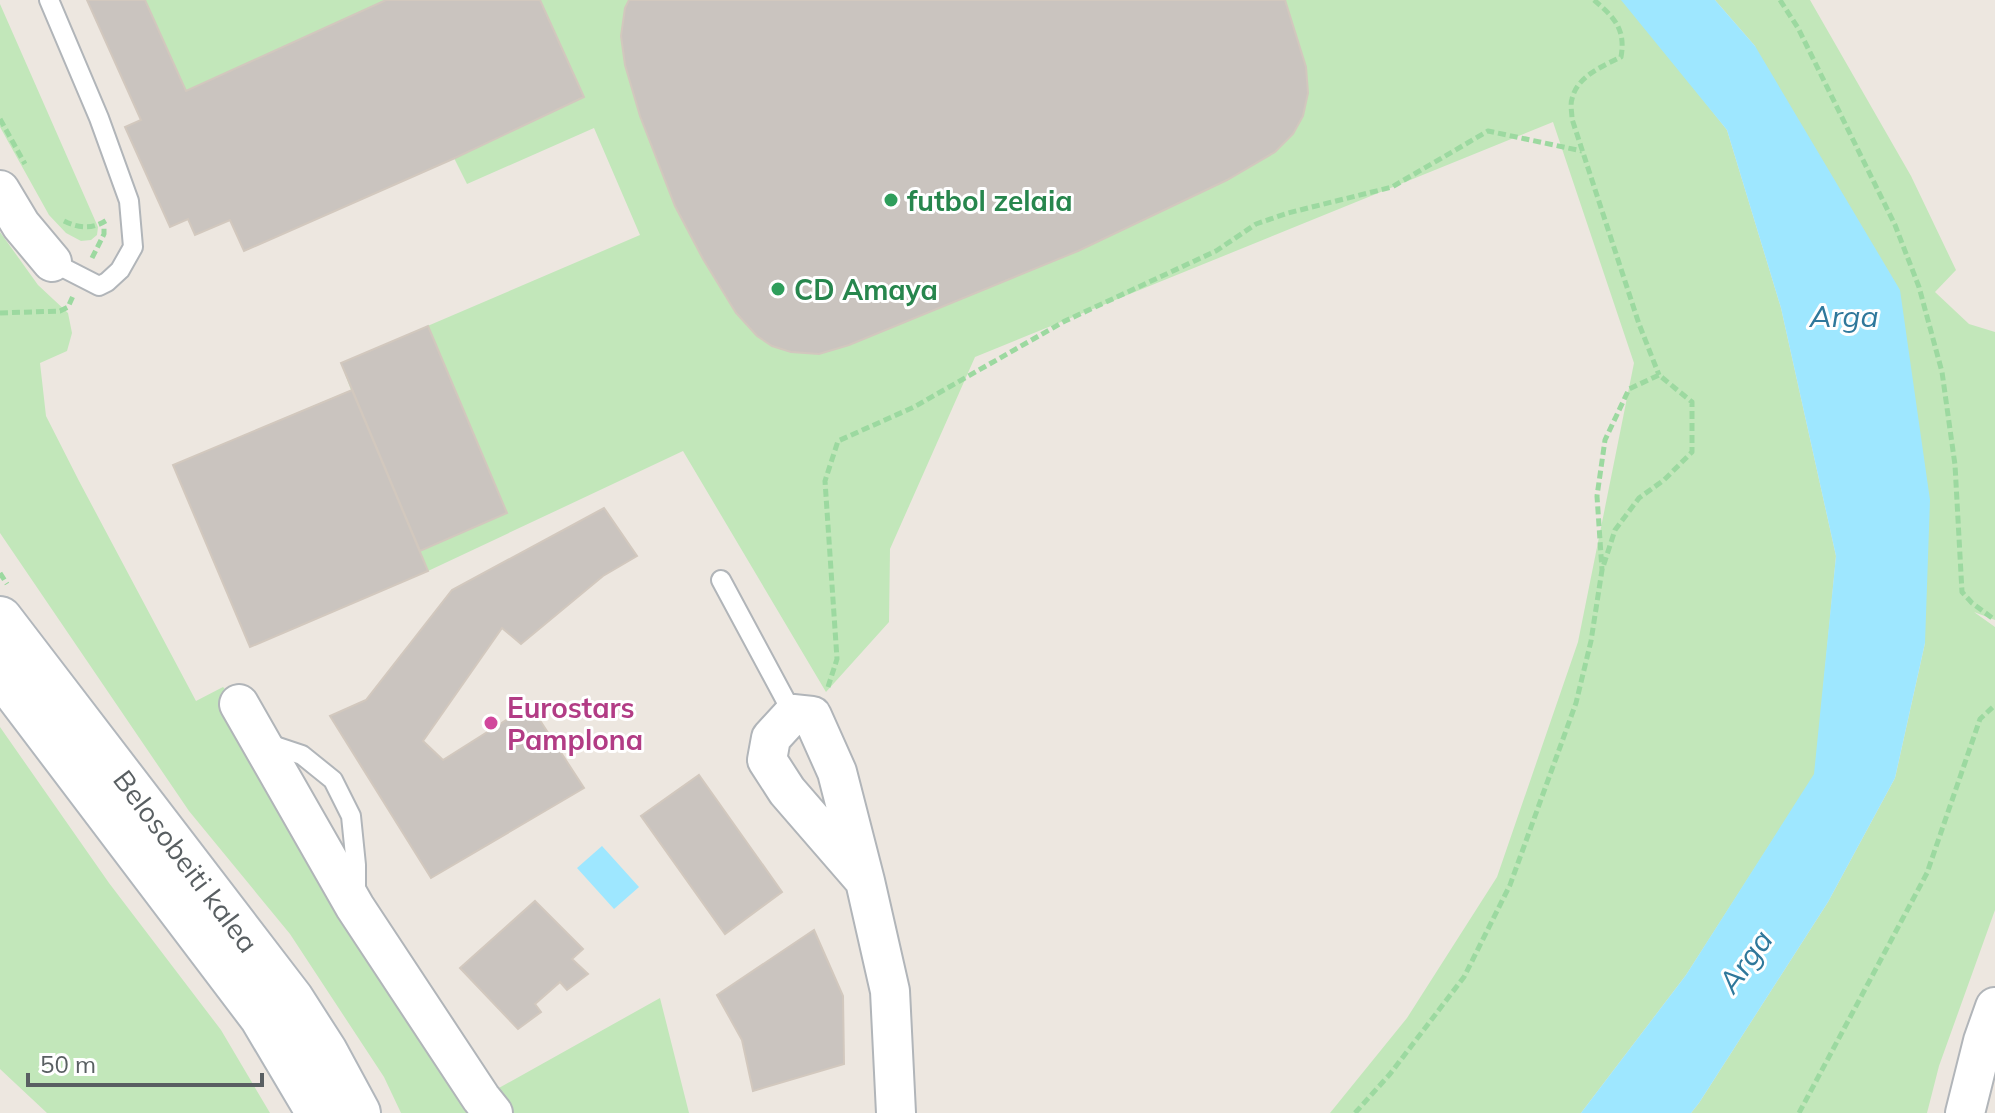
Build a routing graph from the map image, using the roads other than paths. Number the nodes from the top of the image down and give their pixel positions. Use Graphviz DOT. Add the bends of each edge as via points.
graph roads {
  1 [pos="49,0"];
  2 [pos="14,180"];
  3 [pos="52,262"];
  4 [pos="721,580"];
  5 [pos="0,619"];
  6 [pos="0,671"];
  7 [pos="239,704"];
  8 [pos="803,715"];
  9 [pos="865,881"];
  10 [pos="1995,1007"];
  11 [pos="319,1113"];
  12 [pos="358,1113"];
  13 [pos="493,1113"];
  14 [pos="896,1113"];
  15 [pos="1965,1113"];
  1 -- 3 [label="lane" via="129,201 133,247 120,270 99,286"];
  2 -- 3 [label="street" via="21,225"];
  4 -- 8 [label="lane"];
  5 -- 12 [label="main road, Belosobeiti kalea" via="291,999"];
  6 -- 11 [label="main road, Belosobeiti kalea" via="262,1017"];
  7 -- 13 [label="street" via="355,907"];
  8 -- 9 [label="street" via="837,772"];
  8 -- 9 [label="street" via="771,738 767,760"];
  9 -- 14 [label="street" via="890,991"];
  10 -- 15 [label="street"];
}
